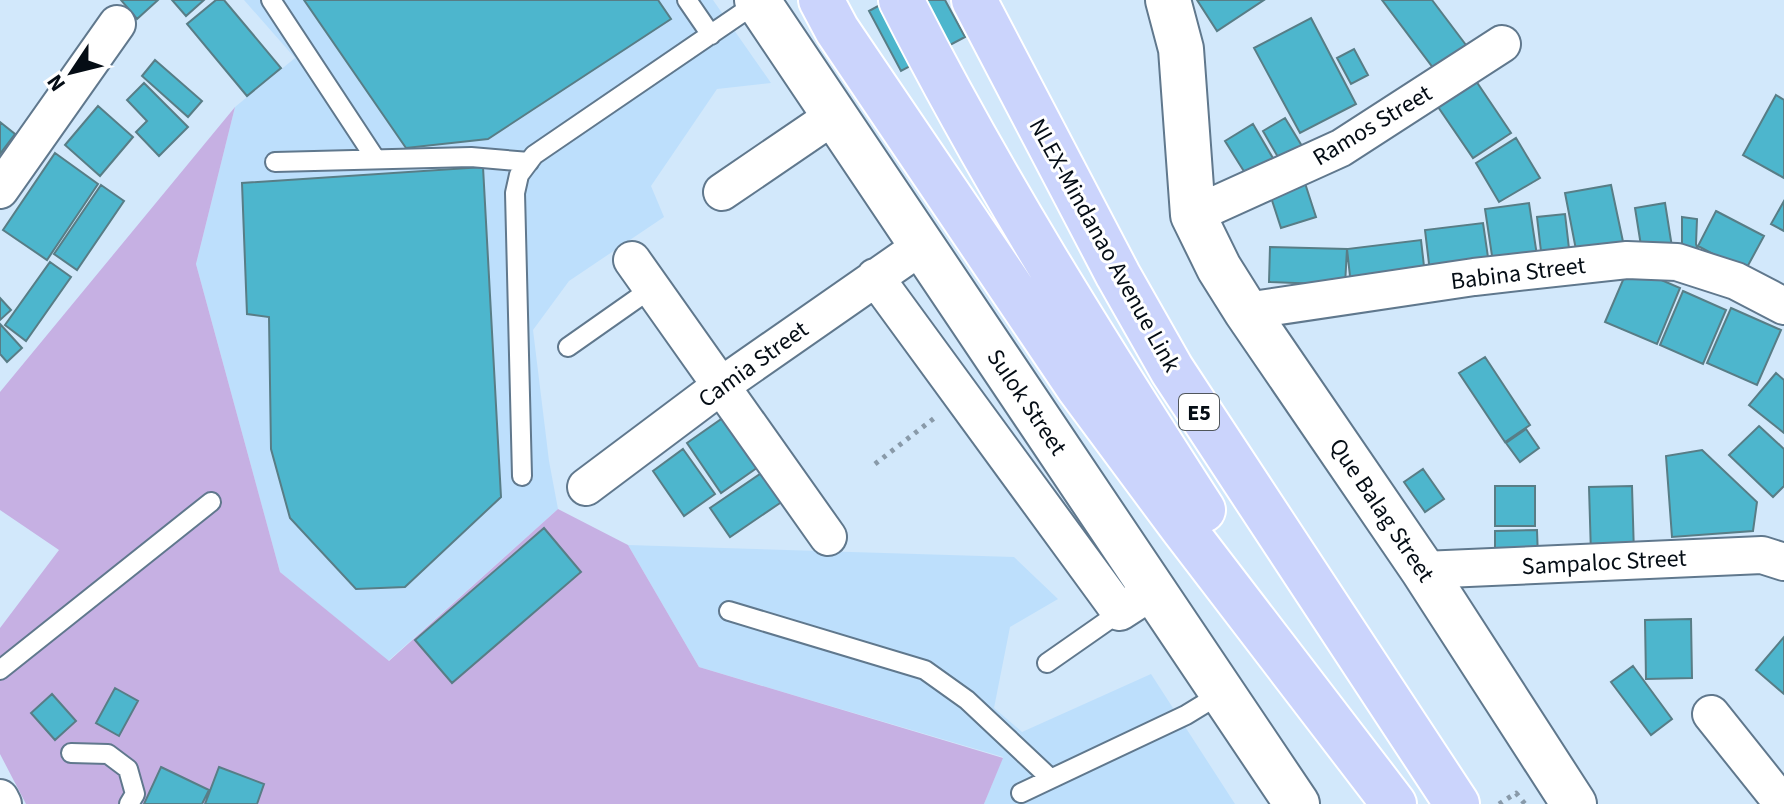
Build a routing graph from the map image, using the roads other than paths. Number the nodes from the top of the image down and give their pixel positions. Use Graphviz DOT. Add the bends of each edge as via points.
graph roads {
  1 [pos="271,0"];
  2 [pos="687,0"];
  3 [pos="821,0"];
  4 [pos="901,0"];
  5 [pos="974,0"];
  6 [pos="1168,0"];
  7 [pos="758,1"];
  8 [pos="117,24"];
  9 [pos="711,35"];
  10 [pos="1502,44"];
  11 [pos="835,115"];
  12 [pos="375,158"];
  13 [pos="275,162"];
  14 [pos="529,162"];
  15 [pos="0,190"];
  16 [pos="722,192"];
  17 [pos="1193,215"];
  18 [pos="923,245"];
  19 [pos="642,274"];
  20 [pos="875,277"];
  21 [pos="1784,306"];
  22 [pos="1246,311"];
  23 [pos="568,347"];
  24 [pos="722,385"];
  25 [pos="522,476"];
  26 [pos="586,487"];
  27 [pos="211,502"];
  28 [pos="828,537"];
  29 [pos="1784,562"];
  30 [pos="1423,570"];
  31 [pos="1137,601"];
  32 [pos="729,611"];
  33 [pos="1047,663"];
  34 [pos="0,670"];
  35 [pos="1222,693"];
  36 [pos="1711,714"];
  37 [pos="71,753"];
  38 [pos="1359,755"];
  39 [pos="1050,778"];
  40 [pos="1021,793"];
  41 [pos="0,798"];
  42 [pos="3,804"];
  43 [pos="129,804"];
  44 [pos="1297,804"];
  45 [pos="1394,804"];
  46 [pos="1457,804"];
  47 [pos="1574,804"];
  48 [pos="1783,804"];
  1 -- 12 [label="lane"];
  2 -- 9 [label="lane"];
  3 -- 38 [label="highway, E5" via="1079,388"];
  4 -- 38 [label="highway, E5" via="1012,204"];
  5 -- 46 [label="highway, NLEX-Mindanao Avenue Link / E5" via="1172,370"];
  6 -- 17 [label="street" via="1181,49"];
  7 -- 9 [label="lane"];
  7 -- 11 [label="street, Sulok Street"];
  8 -- 15 [label="street"];
  9 -- 14 [label="lane"];
  10 -- 17 [label="street, Ramos Street" via="1341,148"];
  11 -- 16 [label="street"];
  11 -- 18 [label="street, Sulok Street"];
  12 -- 13 [label="lane"];
  12 -- 14 [label="lane"];
  14 -- 25 [label="lane" via="515,193"];
  17 -- 22 [label="street, Que Balag Street"];
  18 -- 20 [label="street, Camia Street"];
  18 -- 31 [label="street, Sulok Street"];
  19 -- 23 [label="lane"];
  19 -- 24 [label="street"];
  20 -- 24 [label="street, Camia Street"];
  20 -- 31 [label="street" via="962,397"];
  21 -- 22 [label="street, Babina Street" via="1736,281 1677,262 1627,260"];
  22 -- 30 [label="street, Que Balag Street"];
  24 -- 26 [label="street, Camia Street"];
  24 -- 28 [label="street"];
  27 -- 34 [label="lane"];
  29 -- 30 [label="street, Sampaloc Street" via="1762,555"];
  30 -- 47 [label="street, Que Balag Street"];
  31 -- 33 [label="lane"];
  31 -- 35 [label="street, Sulok Street"];
  32 -- 39 [label="lane" via="925,670 967,700"];
  35 -- 39 [label="lane"];
  35 -- 44 [label="street, Sulok Street"];
  36 -- 48 [label="street"];
  37 -- 43 [label="lane" via="108,754 128,769 135,794"];
  38 -- 45 [label="highway, E5"];
  39 -- 40 [label="lane"];
  41 -- 42 [label="street"];
}
